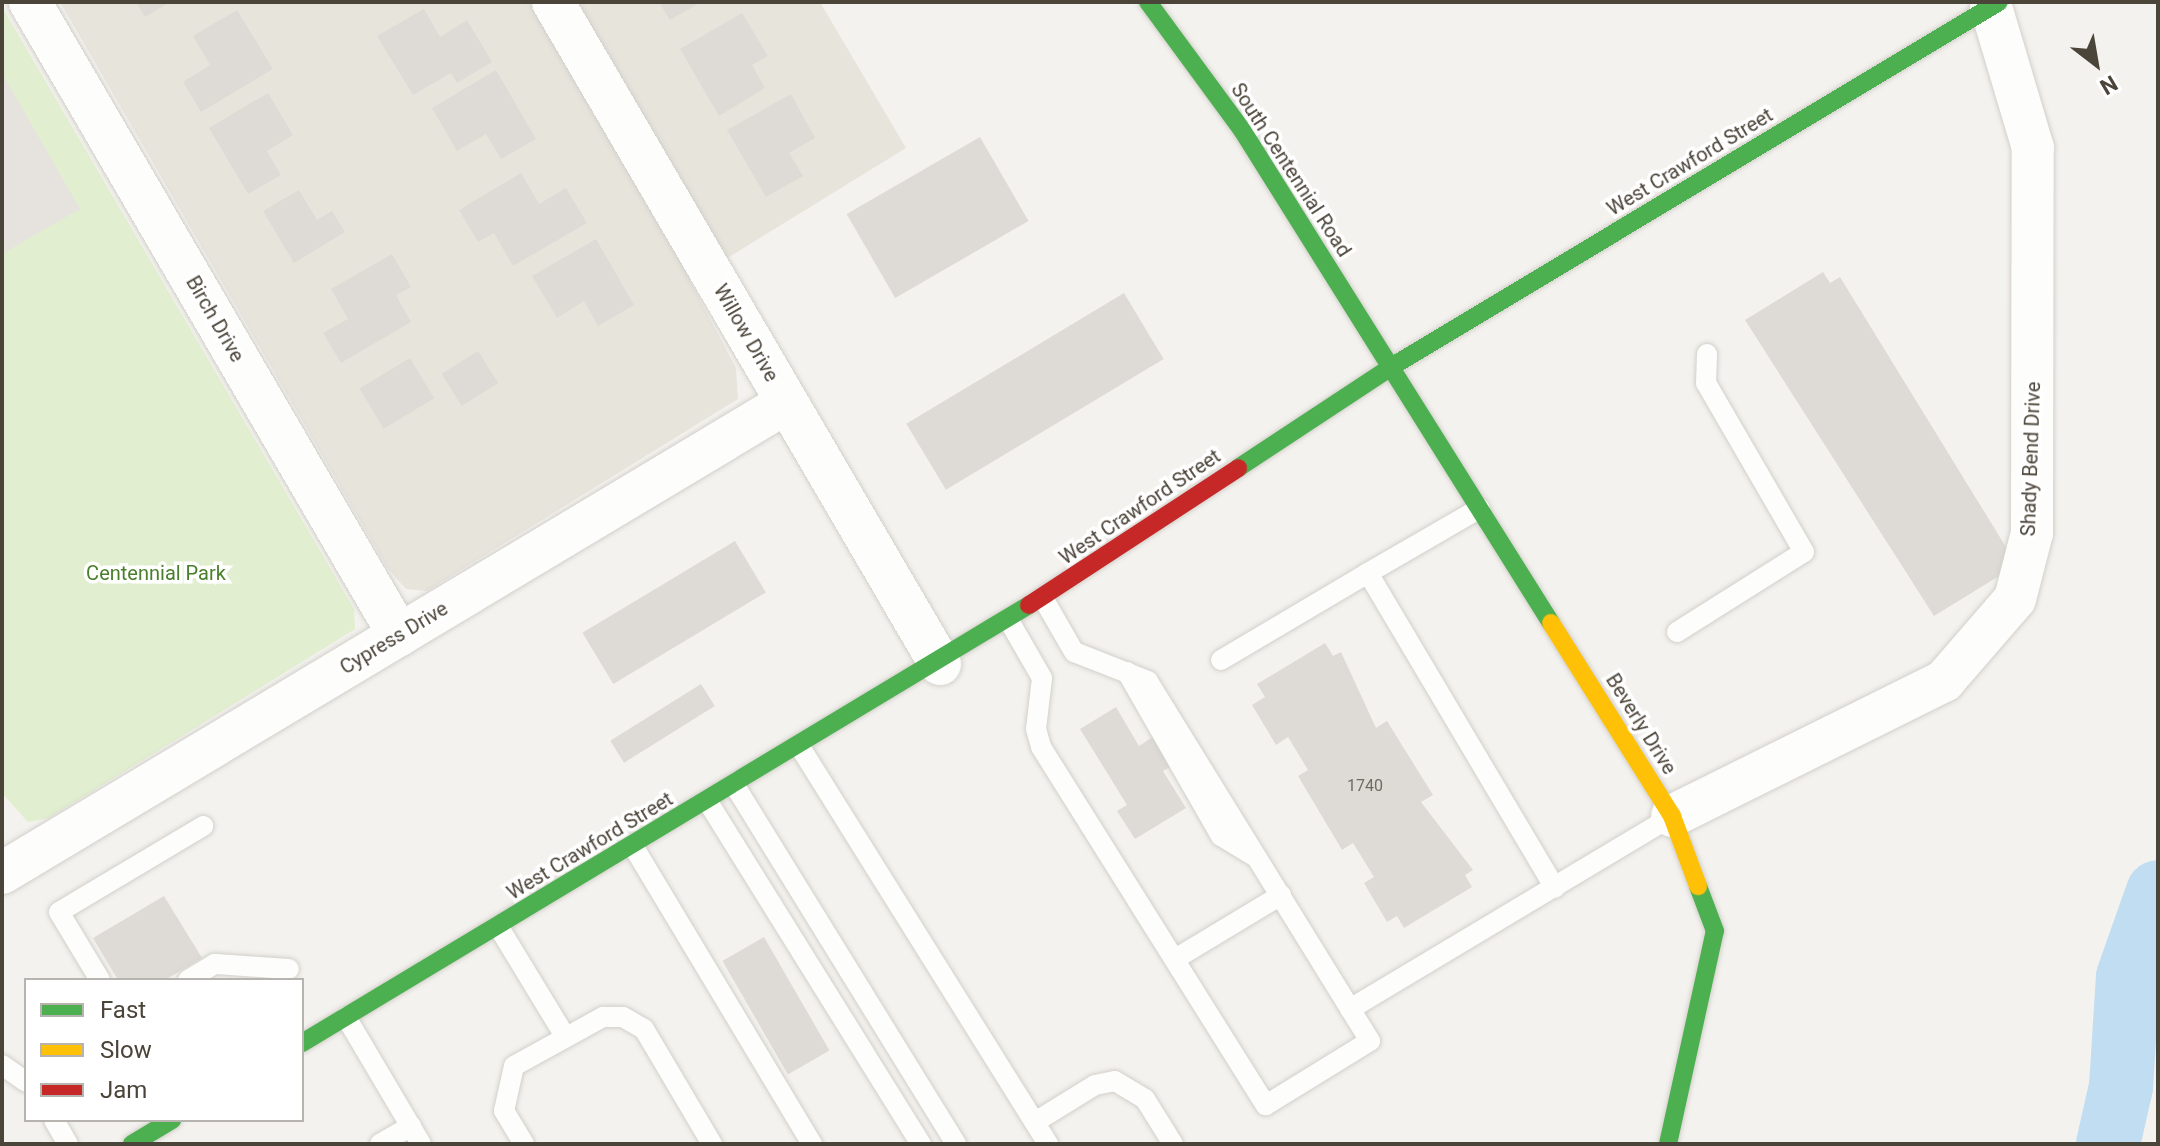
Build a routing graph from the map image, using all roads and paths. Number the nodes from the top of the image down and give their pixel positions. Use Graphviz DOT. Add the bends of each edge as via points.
graph roads {
  1 [pos="30,2"];
  2 [pos="553,2"];
  3 [pos="1148,2"];
  4 [pos="1995,5"];
  5 [pos="1707,354"];
  6 [pos="1391,367"];
  7 [pos="786,403"];
  8 [pos="1480,508"];
  9 [pos="1368,573"];
  10 [pos="1043,598"];
  11 [pos="1008,619"];
  12 [pos="1677,632"];
  13 [pos="399,635"];
  14 [pos="1221,660"];
  15 [pos="940,664"];
  16 [pos="800,747"];
  17 [pos="735,786"];
  18 [pos="708,802"];
  19 [pos="1672,816"];
  20 [pos="203,826"];
  21 [pos="633,846"];
  22 [pos="3,869"];
  23 [pos="1555,888"];
  24 [pos="1281,895"];
  25 [pos="498,926"];
  26 [pos="1175,959"];
  27 [pos="289,969"];
  28 [pos="99,978"];
  29 [pos="191,978"];
  30 [pos="1350,1009"];
  31 [pos="346,1017"];
  32 [pos="565,1036"];
  33 [pos="304,1042"];
  34 [pos="2,1065"];
  35 [pos="24,1081"];
  36 [pos="55,1122"];
  37 [pos="169,1122"];
  38 [pos="1035,1122"];
  39 [pos="416,1135"];
  40 [pos="68,1144"];
  41 [pos="132,1144"];
  42 [pos="380,1144"];
  43 [pos="524,1144"];
  44 [pos="712,1144"];
  45 [pos="812,1144"];
  46 [pos="921,1144"];
  47 [pos="956,1144"];
  48 [pos="1048,1144"];
  49 [pos="1173,1144"];
  50 [pos="1668,1144"];
  1 -- 13 [label="street, Birch Drive"];
  2 -- 7 [label="street, Willow Drive"];
  3 -- 6 [label="main road, South Centennial Road" via="1242,130"];
  4 -- 6 [label="main road, West Crawford Street"];
  4 -- 19 [label="street, Shady Bend Drive" via="2033,148 2032,533 2015,599 1944,681"];
  5 -- 12 [label="lane" via="1706,383 1804,552"];
  6 -- 8 [label="main road, Beverly Drive"];
  6 -- 10 [label="main road, West Crawford Street"];
  7 -- 13 [label="street, Cypress Drive"];
  7 -- 15 [label="street, Willow Drive"];
  8 -- 9 [label="lane"];
  8 -- 19 [label="main road, Beverly Drive"];
  9 -- 14 [label="lane"];
  9 -- 23 [label="lane"];
  10 -- 11 [label="main road, West Crawford Street"];
  10 -- 24 [label="lane" via="1074,652 1126,670 1221,836 1257,858"];
  11 -- 15 [label="main road, West Crawford Street"];
  11 -- 26 [label="lane" via="1042,678 1036,729 1041,747"];
  13 -- 22 [label="street, Cypress Drive"];
  15 -- 16 [label="main road, West Crawford Street"];
  16 -- 17 [label="main road, West Crawford Street"];
  16 -- 38 [label="lane"];
  17 -- 18 [label="main road, West Crawford Street"];
  17 -- 47 [label="lane"];
  18 -- 21 [label="main road, West Crawford Street"];
  18 -- 46 [label="lane"];
  19 -- 23 [label="lane"];
  19 -- 50 [label="main road, Beverly Drive" via="1715,931"];
  20 -- 28 [label="lane" via="59,912"];
  21 -- 25 [label="main road, West Crawford Street"];
  21 -- 45 [label="lane"];
  23 -- 30 [label="lane"];
  24 -- 26 [label="lane"];
  24 -- 30 [label="lane"];
  25 -- 31 [label="main road, West Crawford Street"];
  25 -- 32 [label="lane"];
  26 -- 30 [label="lane" via="1266,1105 1370,1041"];
  27 -- 29 [label="lane" via="215,964"];
  31 -- 33 [label="main road, West Crawford Street"];
  31 -- 39 [label="lane"];
  32 -- 43 [label="lane" via="514,1066 506,1085 504,1111"];
  32 -- 44 [label="lane" via="603,1017 623,1017 644,1029"];
  34 -- 35 [label="lane"];
  36 -- 40 [label="lane"];
  37 -- 41 [label="main road"];
  38 -- 48 [label="lane"];
  38 -- 49 [label="lane" via="1095,1085 1115,1081 1145,1099"];
  39 -- 42 [label="lane"];
}
